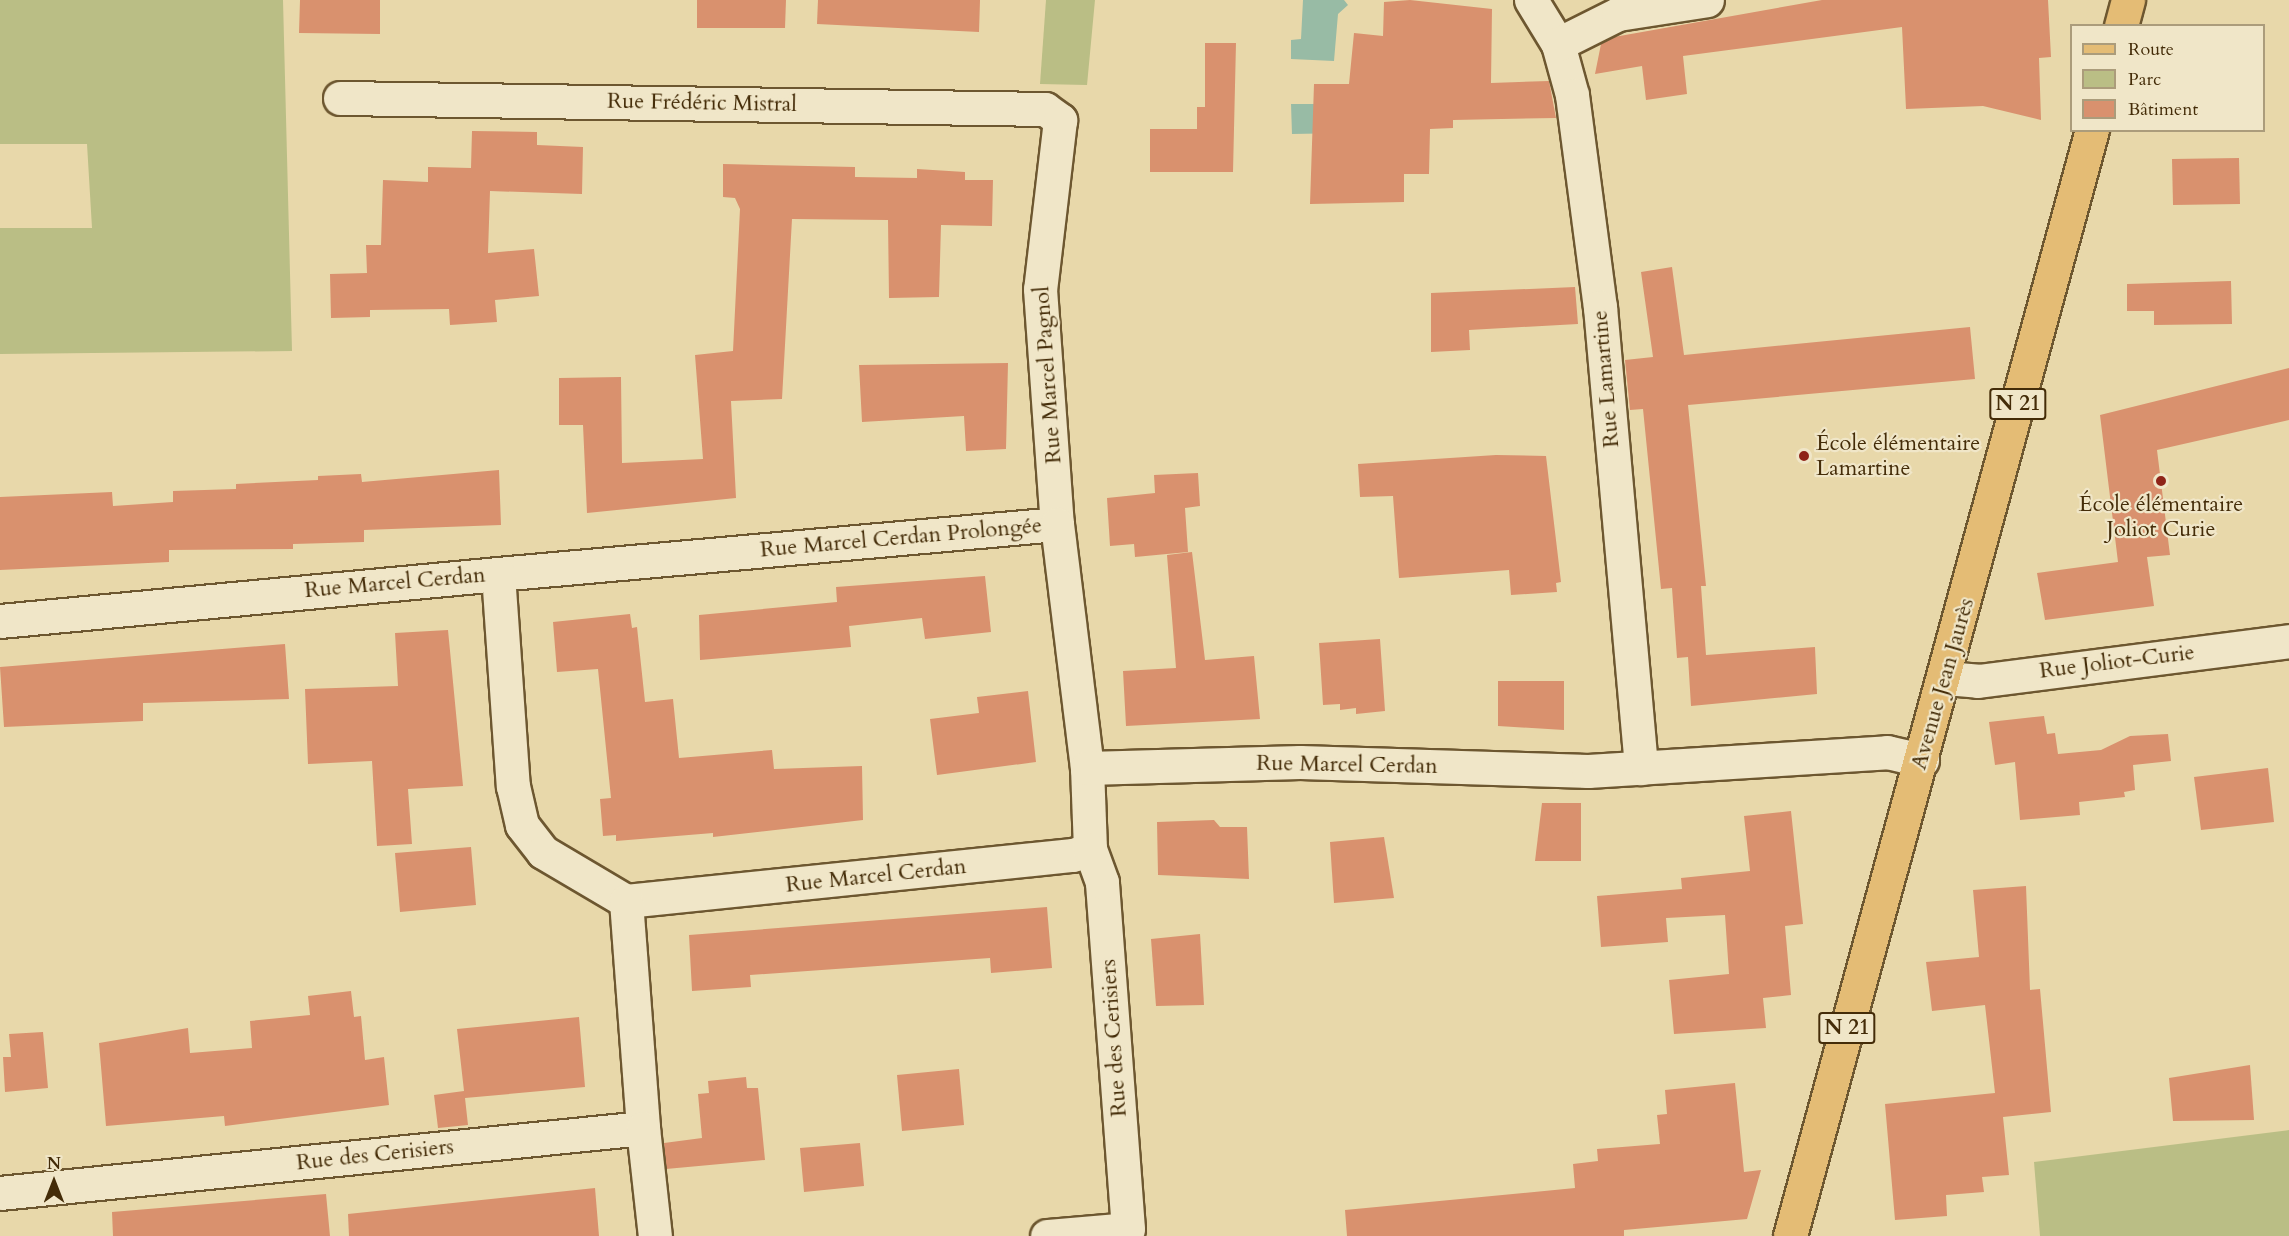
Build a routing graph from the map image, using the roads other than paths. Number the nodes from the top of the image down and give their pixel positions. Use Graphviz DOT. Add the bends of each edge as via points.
graph roads {
  1 [pos="1531,0"];
  2 [pos="1707,0"];
  3 [pos="2128,0"];
  4 [pos="2122,24"];
  5 [pos="1558,44"];
  6 [pos="340,98"];
  7 [pos="1060,120"];
  8 [pos="2091,132"];
  9 [pos="1058,524"];
  10 [pos="498,574"];
  11 [pos="0,621"];
  12 [pos="2289,641"];
  13 [pos="1946,678"];
  14 [pos="1922,760"];
  15 [pos="1087,768"];
  16 [pos="1641,768"];
  17 [pos="1090,849"];
  18 [pos="626,901"];
  19 [pos="643,1128"];
  20 [pos="0,1193"];
  21 [pos="1128,1232"];
  22 [pos="655,1236"];
  23 [pos="1047,1236"];
  24 [pos="1790,1236"];
  1 -- 5 [label="street, Rue Lamartine"];
  2 -- 5 [label="street" via="1618,15"];
  3 -- 4 [label="main road"];
  5 -- 16 [label="street, Rue Lamartine" via="1572,95 1600,307"];
  6 -- 7 [label="street, Rue Frédéric Mistral" via="1045,109"];
  7 -- 9 [label="street, Rue Marcel Pagnol" via="1040,289"];
  8 -- 13 [label="main road, Avenue Jean Jaurès / N 21"];
  9 -- 10 [label="street, Rue Marcel Cerdan Prolongée"];
  9 -- 15 [label="street, Rue Marcel Cerdan Prolongée"];
  10 -- 11 [label="street, Rue Marcel Cerdan"];
  10 -- 18 [label="street, Rue Marcel Cerdan" via="513,786 522,825 543,852"];
  12 -- 13 [label="street, Rue Joliot-Curie" via="1978,681"];
  13 -- 14 [label="main road, Avenue Jean Jaurès / N 21"];
  14 -- 16 [label="street, Rue Marcel Cerdan" via="1887,753 1847,753"];
  14 -- 24 [label="main road, Avenue Jean Jaurès / N 21"];
  15 -- 16 [label="street, Rue Marcel Cerdan" via="1299,762"];
  15 -- 17 [label="street"];
  17 -- 18 [label="street, Rue Marcel Cerdan" via="1056,859"];
  17 -- 21 [label="street, Rue des Cerisiers" via="1102,882"];
  18 -- 19 [label="street"];
  19 -- 20 [label="street, Rue des Cerisiers"];
  19 -- 22 [label="street"];
  21 -- 23 [label="street, Rue des Cerisiers"];
}
